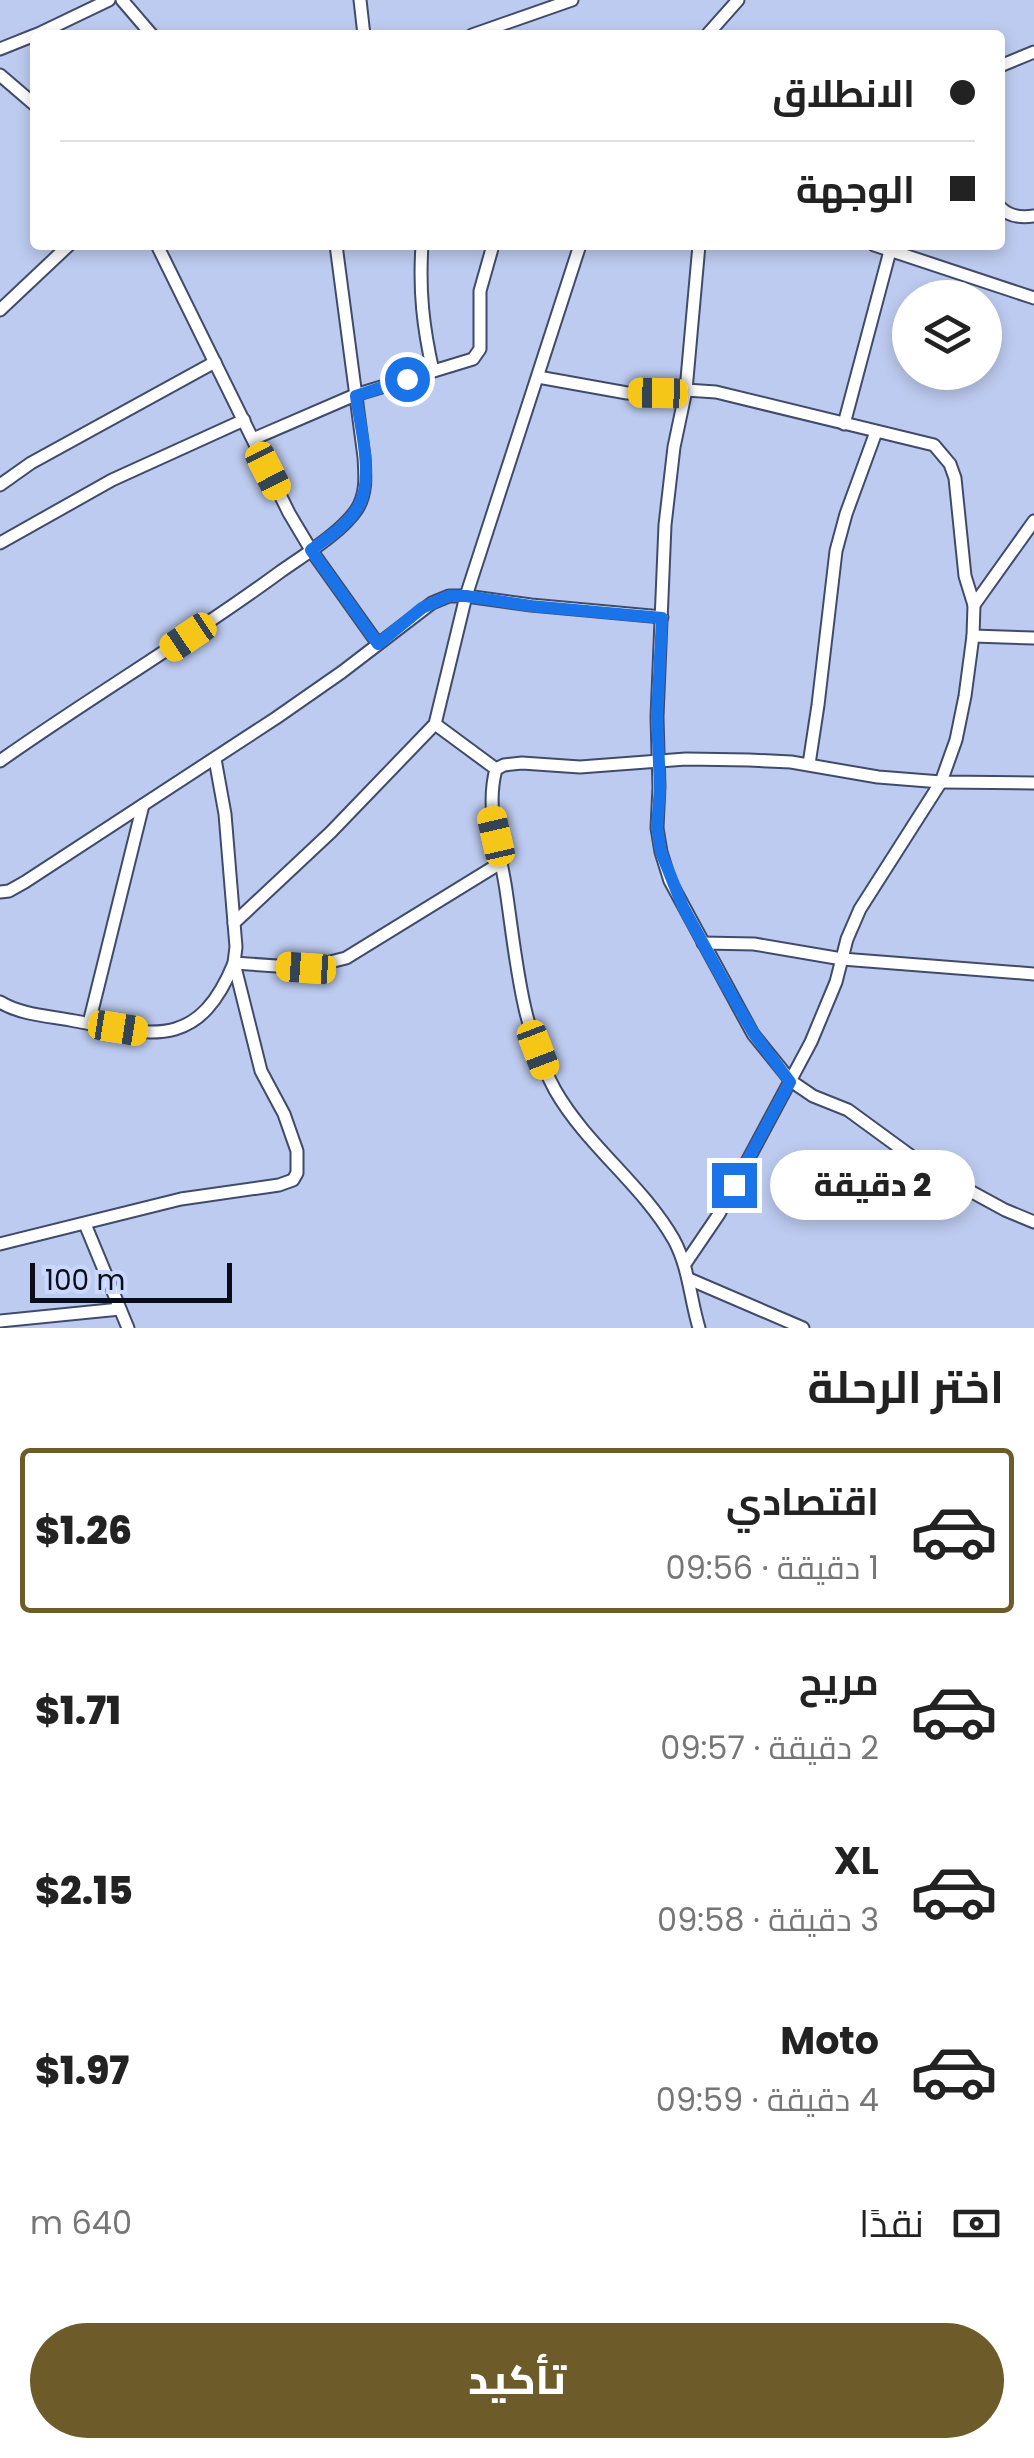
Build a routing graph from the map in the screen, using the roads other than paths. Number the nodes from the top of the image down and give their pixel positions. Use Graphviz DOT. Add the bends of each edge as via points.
graph roads {
  1 [pos="109,0"];
  2 [pos="122,0"];
  3 [pos="360,0"];
  4 [pos="572,0"];
  5 [pos="738,0"];
  6 [pos="46,30"];
  7 [pos="148,30"];
  8 [pos="363,30"];
  9 [pos="486,30"];
  10 [pos="711,30"];
  11 [pos="30,37"];
  12 [pos="0,50"];
  13 [pos="1034,52"];
  14 [pos="1005,64"];
  15 [pos="0,74"];
  16 [pos="30,101"];
  17 [pos="1005,211"];
  18 [pos="1034,216"];
  19 [pos="64,250"];
  20 [pos="159,250"];
  21 [pos="337,250"];
  22 [pos="422,250"];
  23 [pos="492,250"];
  24 [pos="578,250"];
  25 [pos="699,250"];
  26 [pos="890,251"];
  27 [pos="1034,298"];
  28 [pos="0,310"];
  29 [pos="215,362"];
  30 [pos="433,371"];
  31 [pos="538,376"];
  32 [pos="686,390"];
  33 [pos="356,396"];
  34 [pos="244,420"];
  35 [pos="844,424"];
  36 [pos="876,432"];
  37 [pos="253,439"];
  38 [pos="0,485"];
  39 [pos="1034,520"];
  40 [pos="0,543"];
  41 [pos="311,550"];
  42 [pos="466,596"];
  43 [pos="974,605"];
  44 [pos="662,618"];
  45 [pos="972,636"];
  46 [pos="1034,638"];
  47 [pos="378,644"];
  48 [pos="434,724"];
  49 [pos="0,760"];
  50 [pos="215,760"];
  51 [pos="659,761"];
  52 [pos="808,764"];
  53 [pos="496,769"];
  54 [pos="941,782"];
  55 [pos="1034,783"];
  56 [pos="144,804"];
  57 [pos="502,862"];
  58 [pos="0,892"];
  59 [pos="234,923"];
  60 [pos="703,942"];
  61 [pos="842,959"];
  62 [pos="234,963"];
  63 [pos="1034,974"];
  64 [pos="0,1002"];
  65 [pos="90,1023"];
  66 [pos="790,1082"];
  67 [pos="1034,1222"];
  68 [pos="85,1224"];
  69 [pos="0,1244"];
  70 [pos="685,1264"];
  71 [pos="688,1279"];
  72 [pos="120,1309"];
  73 [pos="0,1321"];
  74 [pos="128,1328"];
  75 [pos="699,1328"];
  76 [pos="804,1328"];
  1 -- 6 [label="street"];
  2 -- 7 [label="street"];
  3 -- 8 [label="street"];
  4 -- 9 [label="street"];
  5 -- 10 [label="street"];
  11 -- 12 [label="street"];
  13 -- 14 [label="street"];
  15 -- 16 [label="street"];
  17 -- 18 [label="street"];
  19 -- 28 [label="street"];
  20 -- 29 [label="street"];
  21 -- 33 [label="street"];
  22 -- 30 [label="street" via="420,300"];
  23 -- 30 [label="street" via="480,291 478,354"];
  24 -- 31 [label="street"];
  25 -- 32 [label="street"];
  26 -- 27 [label="street"];
  26 -- 35 [label="street"];
  29 -- 34 [label="street"];
  29 -- 38 [label="street"];
  30 -- 33 [label="street"];
  31 -- 32 [label="street" via="628,393"];
  31 -- 42 [label="street"];
  32 -- 35 [label="street"];
  32 -- 44 [label="street" via="668,488"];
  33 -- 37 [label="street"];
  33 -- 41 [label="street" via="362,499"];
  34 -- 37 [label="street"];
  34 -- 40 [label="street" via="112,480"];
  35 -- 36 [label="street"];
  36 -- 43 [label="street" via="934,445 950,464"];
  36 -- 52 [label="street" via="836,551"];
  37 -- 41 [label="street"];
  39 -- 43 [label="street"];
  41 -- 47 [label="street"];
  41 -- 49 [label="street"];
  42 -- 44 [label="street"];
  42 -- 47 [label="street" via="422,608"];
  42 -- 48 [label="street"];
  43 -- 45 [label="street"];
  44 -- 51 [label="street"];
  45 -- 46 [label="street"];
  45 -- 54 [label="street" via="956,740"];
  47 -- 50 [label="street"];
  48 -- 53 [label="street"];
  48 -- 59 [label="street"];
  50 -- 56 [label="street"];
  50 -- 59 [label="street"];
  51 -- 52 [label="street"];
  51 -- 53 [label="street"];
  51 -- 60 [label="street" via="661,852"];
  52 -- 54 [label="street"];
  53 -- 57 [label="street" via="491,814"];
  54 -- 55 [label="street"];
  54 -- 61 [label="street" via="860,910"];
  56 -- 58 [label="street"];
  56 -- 65 [label="street"];
  57 -- 62 [label="street" via="346,958 306,968"];
  57 -- 70 [label="street" via="530,1031 555,1090 661,1220"];
  59 -- 62 [label="street"];
  60 -- 61 [label="street"];
  60 -- 66 [label="street" via="754,1034"];
  61 -- 63 [label="street"];
  61 -- 66 [label="street"];
  62 -- 65 [label="street" via="207,1008 186,1026 147,1033"];
  62 -- 68 [label="street" via="261,1071 295,1141 295,1177"];
  64 -- 65 [label="street"];
  66 -- 67 [label="street" via="848,1110 926,1167"];
  66 -- 70 [label="street"];
  68 -- 69 [label="street"];
  68 -- 72 [label="street"];
  70 -- 71 [label="street"];
  71 -- 75 [label="street"];
  71 -- 76 [label="street"];
  72 -- 73 [label="street"];
  72 -- 74 [label="street"];
}
